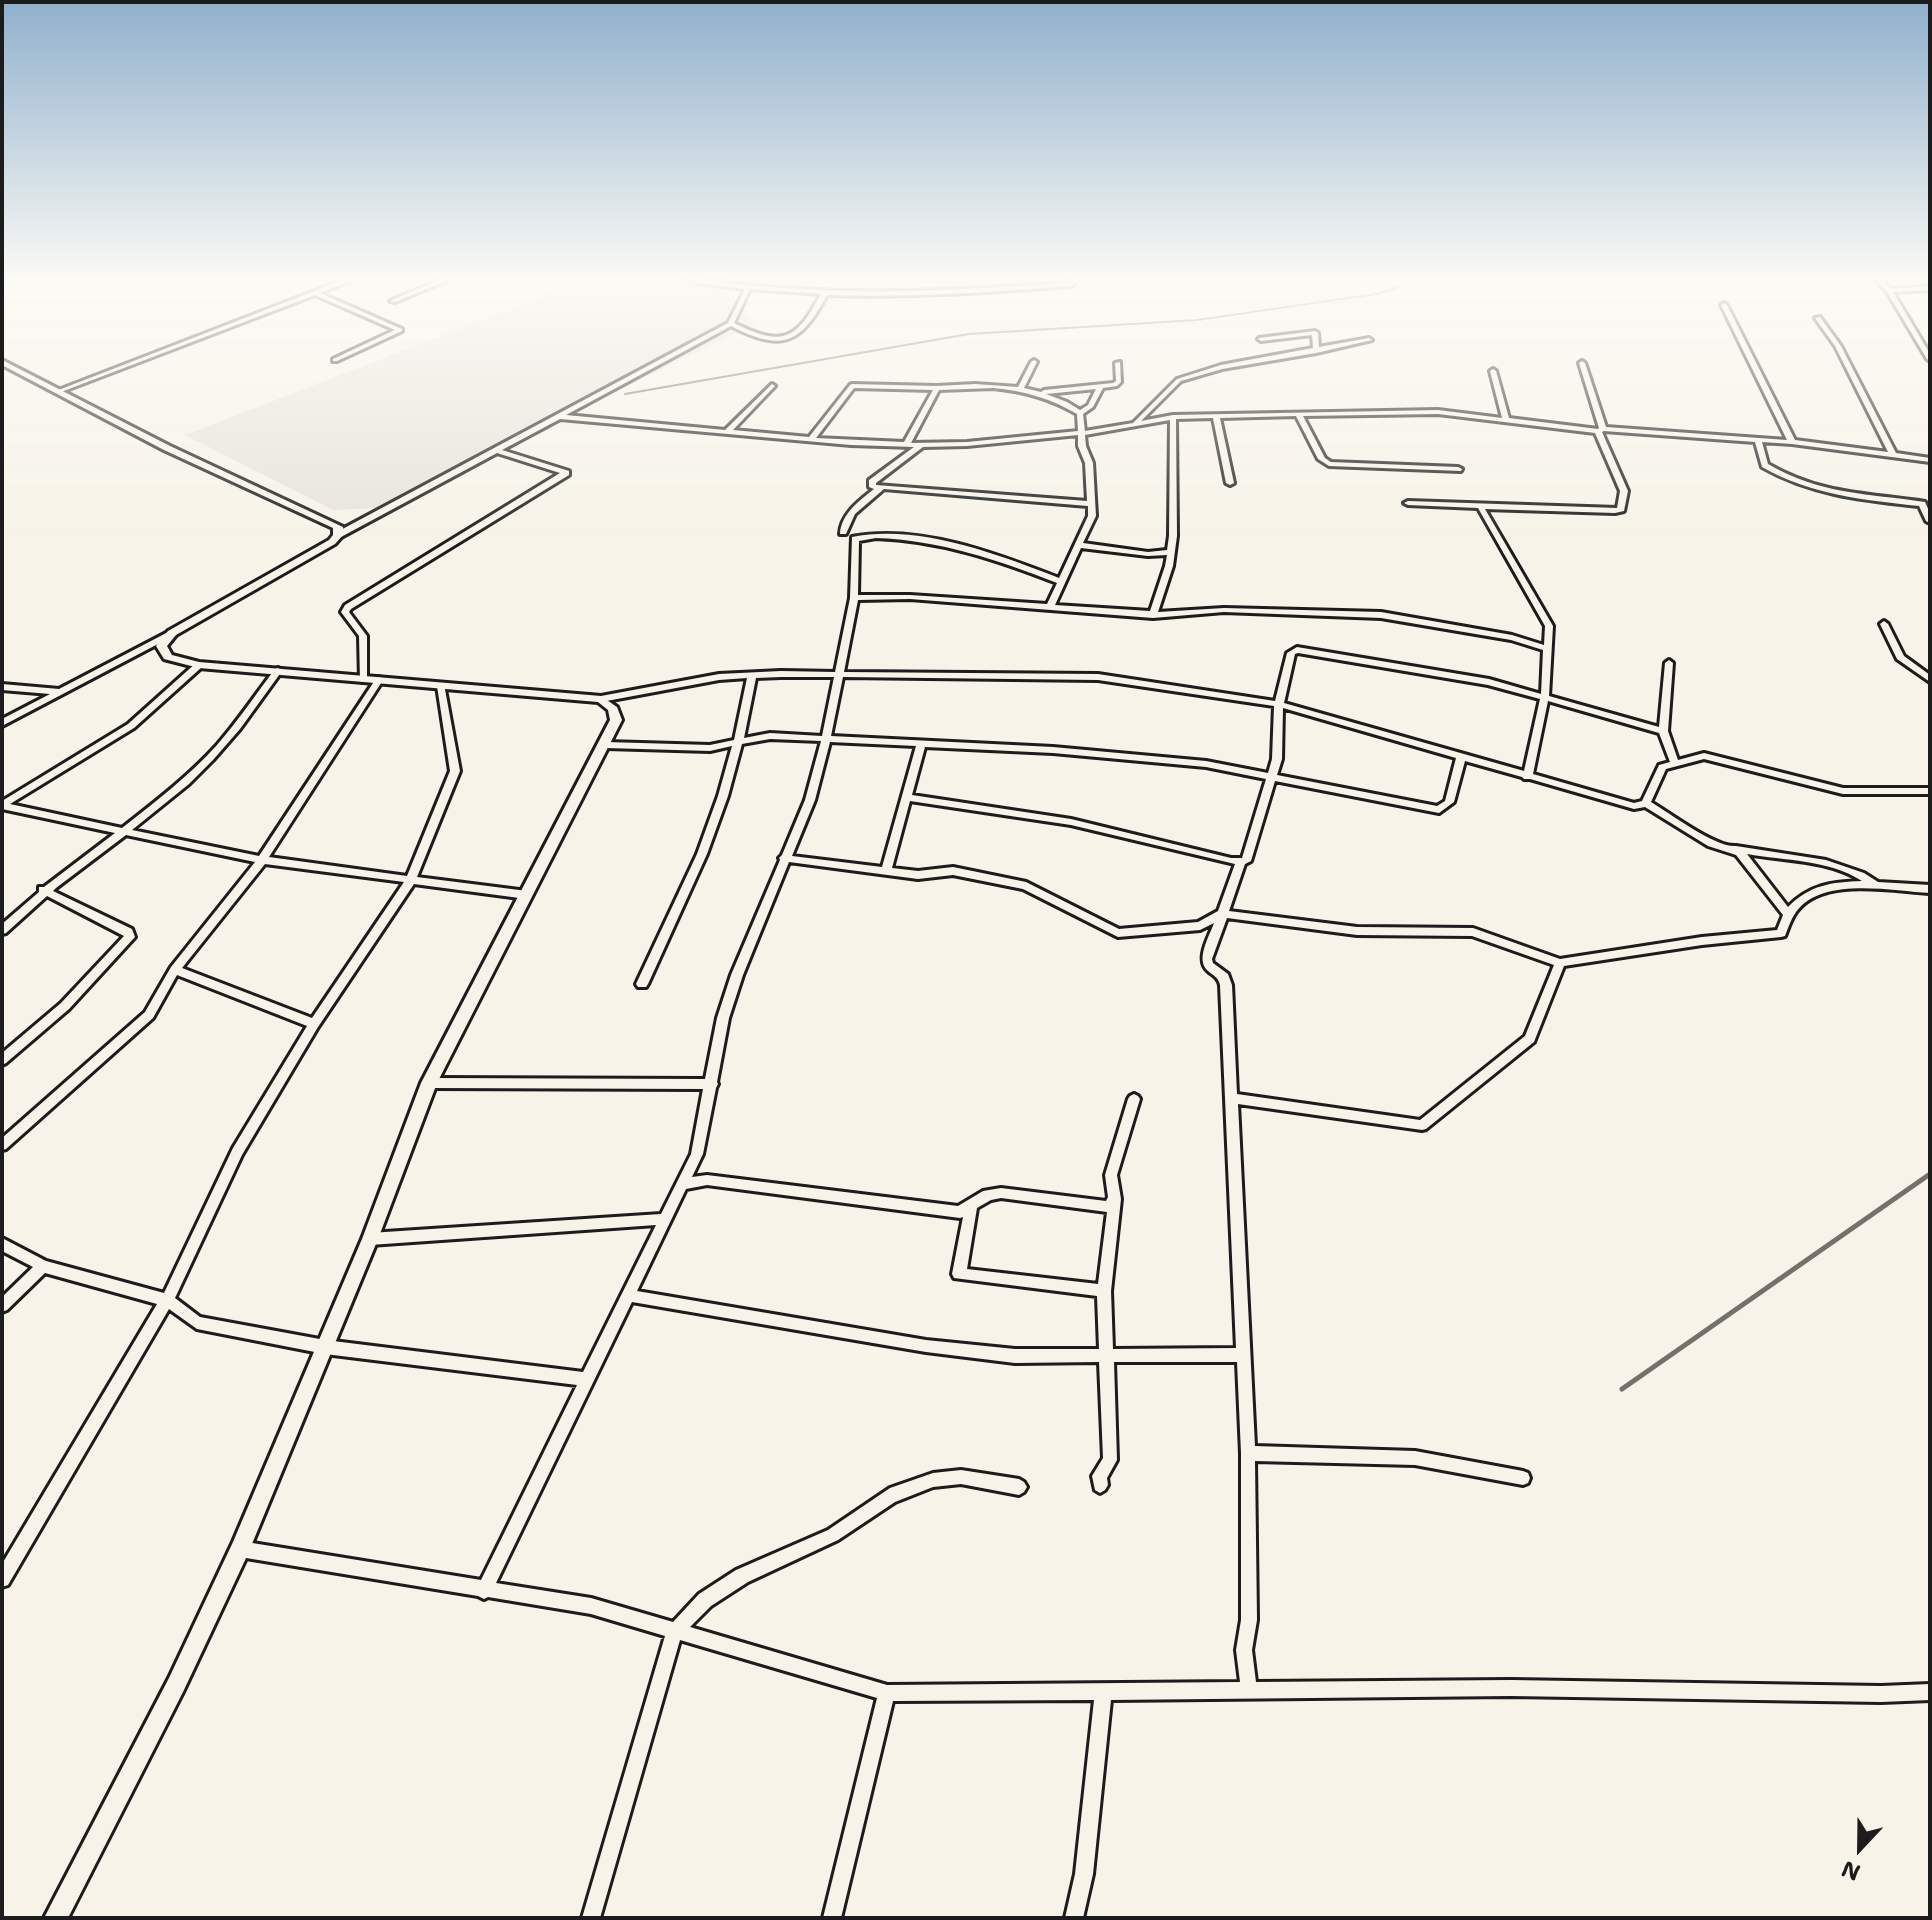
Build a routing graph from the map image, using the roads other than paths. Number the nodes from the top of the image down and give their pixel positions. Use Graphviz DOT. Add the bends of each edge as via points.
graph roads {
  1 [pos="10,368"];
  2 [pos="120,368"];
  3 [pos="651,368"];
  4 [pos="1031,368"];
  5 [pos="1118,368"];
  6 [pos="1219,368"];
  7 [pos="1583,368"];
  8 [pos="1755,368"];
  9 [pos="1849,368"];
  10 [pos="1493,371"];
  11 [pos="772,386"];
  12 [pos="937,388"];
  13 [pos="1100,388"];
  14 [pos="1020,389"];
  15 [pos="59,391"];
  16 [pos="1041,392"];
  17 [pos="1080,413"];
  18 [pos="1299,415"];
  19 [pos="1216,416"];
  20 [pos="561,417"];
  21 [pos="1173,417"];
  22 [pos="1506,418"];
  23 [pos="1136,422"];
  24 [pos="1601,430"];
  25 [pos="728,431"];
  26 [pos="1082,432"];
  27 [pos="811,439"];
  28 [pos="1758,442"];
  29 [pos="1792,442"];
  30 [pos="907,444"];
  31 [pos="922,445"];
  32 [pos="496,450"];
  33 [pos="1893,455"];
  34 [pos="1930,460"];
  35 [pos="1458,469"];
  36 [pos="1230,483"];
  37 [pos="879,488"];
  38 [pos="1408,503"];
  39 [pos="1092,504"];
  40 [pos="1483,506"];
  41 [pos="1930,521"];
  42 [pos="843,532"];
  43 [pos="338,535"];
  44 [pos="1078,545"];
  45 [pos="1170,552"];
  46 [pos="1060,581"];
  47 [pos="854,598"];
  48 [pos="1050,606"];
  49 [pos="1153,615"];
  50 [pos="1884,624"];
  51 [pos="172,633"];
  52 [pos="1548,649"];
  53 [pos="1669,663"];
  54 [pos="199,665"];
  55 [pos="278,671"];
  56 [pos="837,674"];
  57 [pos="752,675"];
  58 [pos="363,679"];
  59 [pos="1930,679"];
  60 [pos="379,680"];
  61 [pos="441,686"];
  62 [pos="2,687"];
  63 [pos="61,692"];
  64 [pos="1545,695"];
  65 [pos="601,699"];
  66 [pos="1279,704"];
  67 [pos="2,723"];
  68 [pos="1663,731"];
  69 [pos="826,739"];
  70 [pos="740,742"];
  71 [pos="921,744"];
  72 [pos="606,745"];
  73 [pos="1461,758"];
  74 [pos="1675,763"];
  75 [pos="1272,777"];
  76 [pos="1527,777"];
  77 [pos="1930,791"];
  78 [pos="907,797"];
  79 [pos="1646,803"];
  80 [pos="4,808"];
  81 [pos="126,832"];
  82 [pos="1712,844"];
  83 [pos="784,858"];
  84 [pos="262,860"];
  85 [pos="1241,862"];
  86 [pos="886,871"];
  87 [pos="410,881"];
  88 [pos="1875,885"];
  89 [pos="1930,889"];
  90 [pos="43,890"];
  91 [pos="527,895"];
  92 [pos="1786,912"];
  93 [pos="1222,914"];
  94 [pos="2,930"];
  95 [pos="1560,963"];
  96 [pos="175,970"];
  97 [pos="642,984"];
  98 [pos="314,1024"];
  99 [pos="2,1060"];
  100 [pos="429,1083"];
  101 [pos="712,1084"];
  102 [pos="1231,1098"];
  103 [pos="1134,1099"];
  104 [pos="2,1145"];
  105 [pos="697,1154"];
  106 [pos="707,1180"];
  107 [pos="684,1184"];
  108 [pos="1115,1198"];
  109 [pos="971,1208"];
  110 [pos="666,1219"];
  111 [pos="370,1239"];
  112 [pos="2,1244"];
  113 [pos="43,1266"];
  114 [pos="1104,1291"];
  115 [pos="627,1295"];
  116 [pos="167,1300"];
  117 [pos="2,1306"];
  118 [pos="325,1347"];
  119 [pos="1106,1355"];
  120 [pos="1242,1355"];
  121 [pos="585,1379"];
  122 [pos="1248,1453"];
  123 [pos="1523,1478"];
  124 [pos="1100,1485"];
  125 [pos="1019,1487"];
  126 [pos="240,1549"];
  127 [pos="2,1579"];
  128 [pos="484,1591"];
  129 [pos="675,1631"];
  130 [pos="1249,1691"];
  131 [pos="1103,1692"];
  132 [pos="1930,1692"];
  133 [pos="887,1693"];
  134 [pos="56,1918"];
  135 [pos="591,1918"];
  136 [pos="832,1918"];
  137 [pos="1074,1918"];
  1 -- 15 [label="street"];
  2 -- 15 [label="street"];
  3 -- 20 [label="street"];
  4 -- 14 [label="street"];
  5 -- 13 [label="street" via="1119,381"];
  6 -- 23 [label="street" via="1179,380"];
  7 -- 24 [label="street"];
  8 -- 29 [label="street"];
  9 -- 33 [label="street"];
  10 -- 22 [label="street"];
  11 -- 25 [label="street"];
  12 -- 14 [label="street"];
  12 -- 27 [label="street" via="852,386"];
  12 -- 30 [label="street"];
  13 -- 16 [label="street"];
  13 -- 17 [label="street" via="1091,406"];
  14 -- 16 [label="street"];
  15 -- 43 [label="street" via="338,527"];
  16 -- 17 [label="street"];
  17 -- 26 [label="street"];
  18 -- 19 [label="street"];
  18 -- 22 [label="street" via="1438,412"];
  18 -- 35 [label="street" via="1329,464"];
  19 -- 21 [label="street"];
  19 -- 36 [label="street"];
  20 -- 25 [label="street"];
  20 -- 32 [label="street"];
  21 -- 23 [label="street"];
  21 -- 45 [label="street"];
  22 -- 24 [label="street"];
  23 -- 26 [label="street"];
  24 -- 28 [label="street"];
  24 -- 40 [label="street" via="1624,491 1621,509"];
  25 -- 27 [label="street"];
  26 -- 31 [label="street"];
  26 -- 39 [label="street"];
  27 -- 30 [label="street"];
  28 -- 29 [label="street"];
  28 -- 41 [label="street" via="1765,465 1787,479 1826,492 1922,504"];
  29 -- 33 [label="street"];
  30 -- 31 [label="street"];
  31 -- 37 [label="street" via="872,482"];
  32 -- 43 [label="street"];
  32 -- 58 [label="street" via="566,473 348,607 345,612 363,636"];
  33 -- 34 [label="street"];
  37 -- 39 [label="street"];
  37 -- 42 [label="street" via="846,520"];
  38 -- 40 [label="street"];
  39 -- 44 [label="street"];
  40 -- 52 [label="street" via="1549,626"];
  43 -- 51 [label="street"];
  44 -- 45 [label="street"];
  44 -- 46 [label="street"];
  45 -- 49 [label="street"];
  46 -- 47 [label="street" via="1009,560 944,544 858,538"];
  46 -- 48 [label="street"];
  47 -- 48 [label="street"];
  47 -- 56 [label="street"];
  48 -- 49 [label="street"];
  49 -- 52 [label="street" via="1224,610 1381,615"];
  50 -- 59 [label="street" via="1900,657"];
  51 -- 54 [label="street" via="161,646 168,657"];
  51 -- 63 [label="street"];
  52 -- 64 [label="street"];
  53 -- 68 [label="street"];
  54 -- 55 [label="street"];
  54 -- 80 [label="street" via="131,726"];
  55 -- 58 [label="street"];
  55 -- 81 [label="street" via="211,757"];
  56 -- 57 [label="street"];
  56 -- 66 [label="street" via="1098,677"];
  56 -- 69 [label="street"];
  57 -- 65 [label="street"];
  57 -- 70 [label="street"];
  58 -- 60 [label="street"];
  60 -- 61 [label="street"];
  60 -- 84 [label="street"];
  61 -- 65 [label="street"];
  61 -- 87 [label="street" via="455,771"];
  62 -- 63 [label="street"];
  63 -- 67 [label="street"];
  64 -- 66 [label="street" via="1297,650 1291,653"];
  64 -- 68 [label="street"];
  64 -- 76 [label="street"];
  65 -- 72 [label="street" via="616,720"];
  66 -- 73 [label="street"];
  66 -- 75 [label="street"];
  68 -- 74 [label="street"];
  69 -- 70 [label="street" via="770,736"];
  69 -- 71 [label="street"];
  69 -- 83 [label="street" via="810,800"];
  70 -- 72 [label="street" via="710,748"];
  70 -- 97 [label="street" via="727,791"];
  71 -- 75 [label="street" via="1175,760"];
  71 -- 78 [label="street"];
  72 -- 91 [label="street"];
  73 -- 75 [label="street" via="1449,802 1439,810"];
  73 -- 76 [label="street"];
  74 -- 77 [label="street" via="1704,756 1843,791"];
  74 -- 79 [label="street" via="1662,767"];
  75 -- 85 [label="street" via="1246,861"];
  76 -- 79 [label="street" via="1617,803"];
  78 -- 85 [label="street" via="1071,822"];
  78 -- 86 [label="street"];
  79 -- 82 [label="street"];
  80 -- 81 [label="street"];
  81 -- 84 [label="street"];
  81 -- 90 [label="street"];
  82 -- 88 [label="street" via="1838,866 1859,872"];
  82 -- 92 [label="street" via="1740,853"];
  83 -- 86 [label="street"];
  83 -- 101 [label="street" via="723,1018"];
  84 -- 87 [label="street"];
  84 -- 96 [label="street"];
  85 -- 93 [label="street"];
  86 -- 93 [label="street" via="953,871 1026,886 1118,933 1200,926"];
  87 -- 91 [label="street"];
  87 -- 98 [label="street"];
  88 -- 89 [label="street"];
  88 -- 92 [label="street" via="1816,889"];
  90 -- 94 [label="street"];
  90 -- 99 [label="street" via="130,937 65,1006"];
  91 -- 100 [label="street"];
  92 -- 95 [label="street" via="1781,933"];
  93 -- 95 [label="street" via="1357,931 1473,932"];
  93 -- 102 [label="street" via="1207,959 1226,985"];
  95 -- 102 [label="street" via="1530,1039 1422,1125"];
  96 -- 98 [label="street"];
  96 -- 104 [label="street" via="149,1015"];
  98 -- 116 [label="street" via="237,1152"];
  100 -- 101 [label="street"];
  100 -- 111 [label="street"];
  101 -- 105 [label="street"];
  102 -- 120 [label="street"];
  103 -- 108 [label="street" via="1111,1175"];
  105 -- 106 [label="street"];
  105 -- 107 [label="street"];
  106 -- 107 [label="street"];
  106 -- 109 [label="street" via="938,1211"];
  107 -- 110 [label="street"];
  108 -- 109 [label="street" via="1109,1207 1001,1193 988,1195"];
  108 -- 114 [label="street"];
  109 -- 114 [label="street" via="959,1274"];
  110 -- 111 [label="street"];
  110 -- 115 [label="street"];
  111 -- 118 [label="street"];
  112 -- 113 [label="street"];
  113 -- 116 [label="street"];
  113 -- 117 [label="street"];
  114 -- 119 [label="street"];
  115 -- 119 [label="street" via="926,1346 1015,1356"];
  115 -- 121 [label="street"];
  116 -- 118 [label="street" via="197,1323"];
  116 -- 127 [label="street"];
  118 -- 121 [label="street"];
  118 -- 126 [label="street"];
  119 -- 120 [label="street"];
  119 -- 124 [label="street" via="1110,1460 1099,1476"];
  120 -- 122 [label="street"];
  121 -- 128 [label="street"];
  122 -- 123 [label="street" via="1415,1458"];
  122 -- 130 [label="street" via="1249,1620 1244,1650"];
  125 -- 129 [label="street" via="961,1477 933,1480 890,1496 833,1535 742,1576 705,1600"];
  126 -- 128 [label="street"];
  126 -- 134 [label="street"];
  128 -- 129 [label="street" via="591,1606"];
  129 -- 133 [label="street"];
  129 -- 135 [label="street"];
  130 -- 131 [label="street"];
  130 -- 132 [label="street"];
  131 -- 133 [label="street"];
  131 -- 137 [label="street" via="1084,1874"];
  133 -- 136 [label="street"];
}
